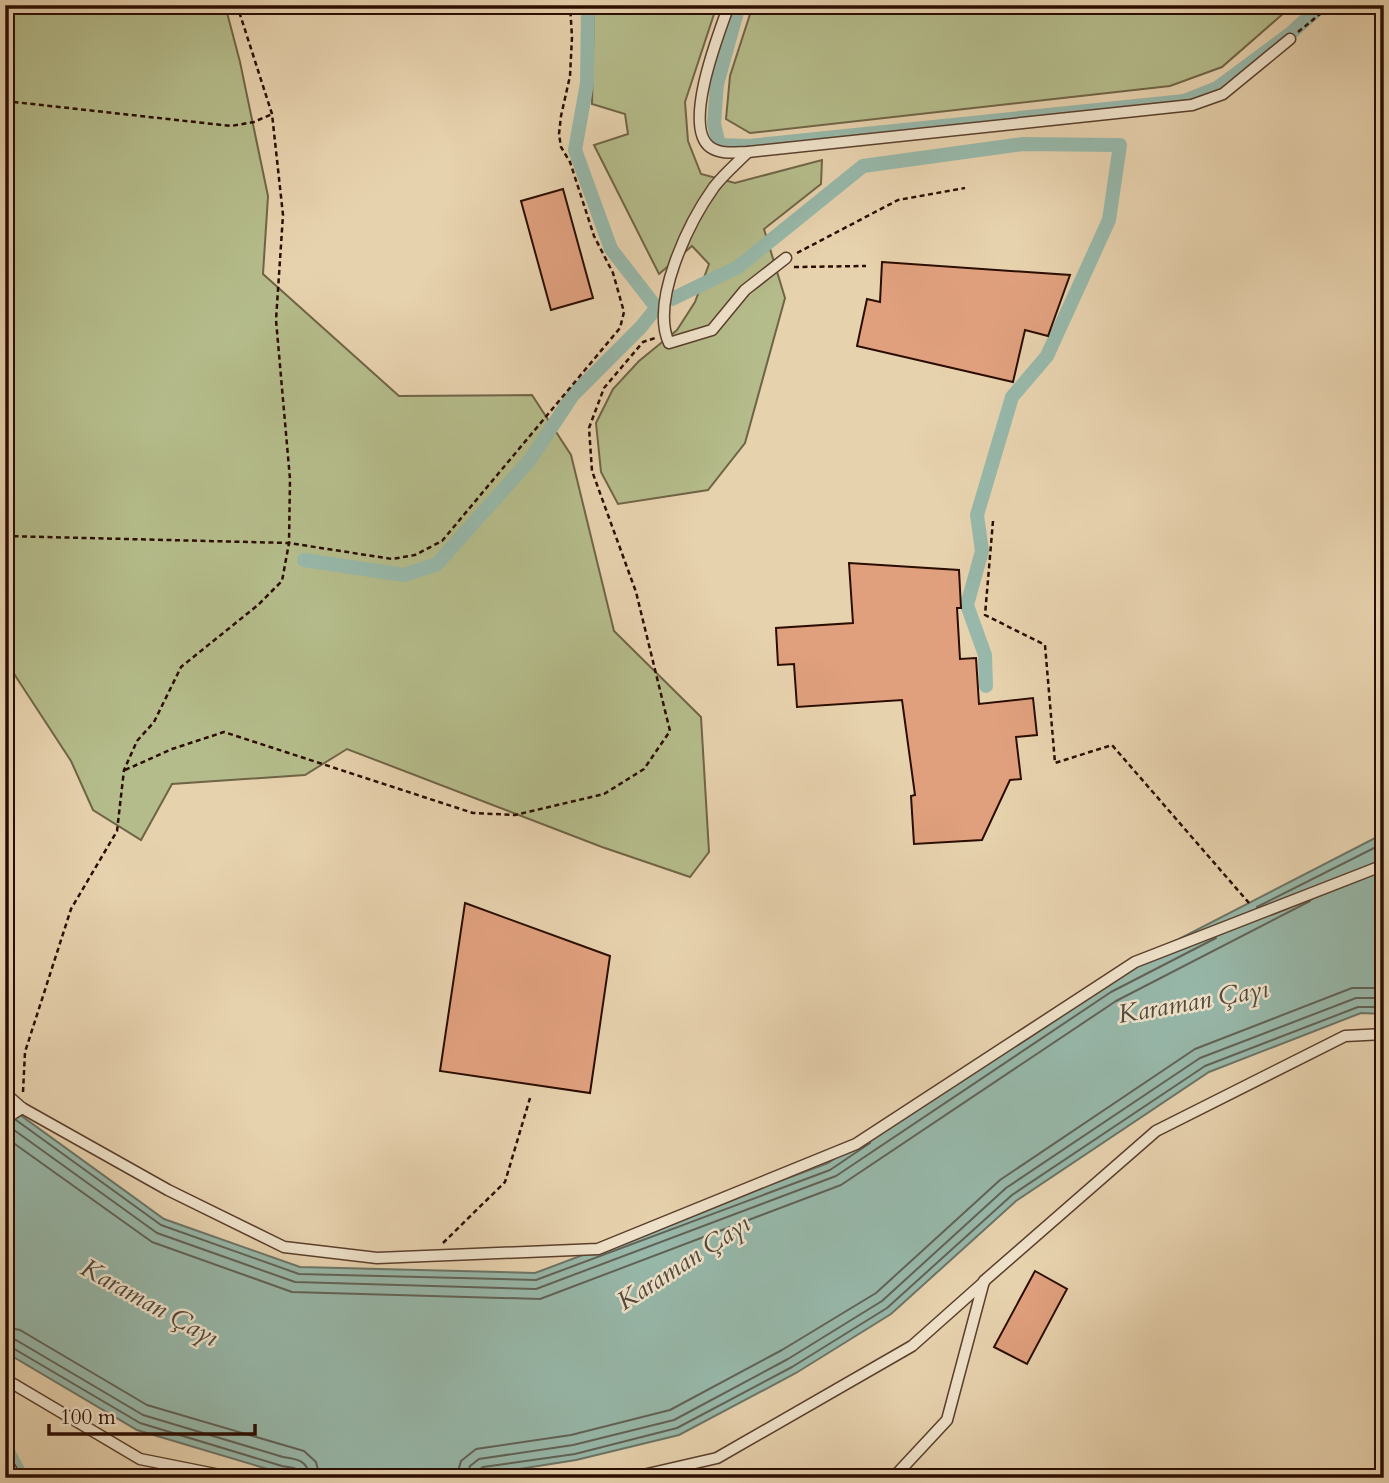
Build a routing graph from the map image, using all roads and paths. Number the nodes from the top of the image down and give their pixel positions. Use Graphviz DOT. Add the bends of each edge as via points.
graph roads {
  1 [pos="237,5"];
  2 [pos="570,5"];
  3 [pos="729,5"];
  4 [pos="1331,5"];
  5 [pos="1290,39"];
  6 [pos="5,101"];
  7 [pos="272,114"];
  8 [pos="748,152"];
  9 [pos="965,188"];
  10 [pos="790,262"];
  11 [pos="866,267"];
  12 [pos="665,335"];
  13 [pos="993,521"];
  14 [pos="5,536"];
  15 [pos="289,543"];
  16 [pos="124,770"];
  17 [pos="1384,865"];
  18 [pos="1258,914"];
  19 [pos="1384,1034"];
  20 [pos="5,1093"];
  21 [pos="530,1098"];
  22 [pos="22,1108"];
  23 [pos="5,1119"];
  24 [pos="429,1256"];
  25 [pos="984,1282"];
  26 [pos="5,1379"];
  27 [pos="5,1459"];
  28 [pos="16,1478"];
  29 [pos="235,1478"];
  30 [pos="630,1478"];
  31 [pos="892,1478"];
  1 -- 7 [label="path"];
  2 -- 15 [label="path" via="570,76 561,116 561,147 589,225 613,273 624,312 620,328 442,541 415,555 392,559"];
  3 -- 8 [label="street" via="707,70 701,136 721,152"];
  4 -- 5 [label="path"];
  5 -- 8 [label="street" via="1223,94 1192,105"];
  6 -- 7 [label="path" via="231,126"];
  7 -- 15 [label="path" via="283,215 276,320 290,480"];
  8 -- 12 [label="street" via="715,186 680,248 665,294"];
  9 -- 10 [label="path" via="898,200"];
  10 -- 11 [label="path"];
  10 -- 12 [label="street" via="745,290 712,330 669,344"];
  12 -- 16 [label="path" via="643,342 633,351 604,388 589,428 592,471 636,592 670,731 644,769 604,794 515,815 473,813 224,732"];
  13 -- 18 [label="path" via="985,615 1045,645 1055,763 1112,745"];
  14 -- 15 [label="path"];
  15 -- 16 [label="path" via="282,581 181,667"];
  16 -- 22 [label="path" via="117,831 71,909 25,1052"];
  17 -- 18 [label="street"];
  18 -- 24 [label="street" via="1135,962 856,1144 598,1250"];
  19 -- 25 [label="street" via="1345,1037 1156,1131"];
  20 -- 22 [label="street"];
  21 -- 24 [label="path" via="505,1182"];
  22 -- 23 [label="street"];
  22 -- 24 [label="street" via="168,1190 285,1247 377,1258"];
  25 -- 30 [label="street" via="912,1346 717,1458"];
  25 -- 31 [label="street" via="947,1420"];
  26 -- 29 [label="street" via="140,1459"];
  27 -- 28 [label="street"];
}
